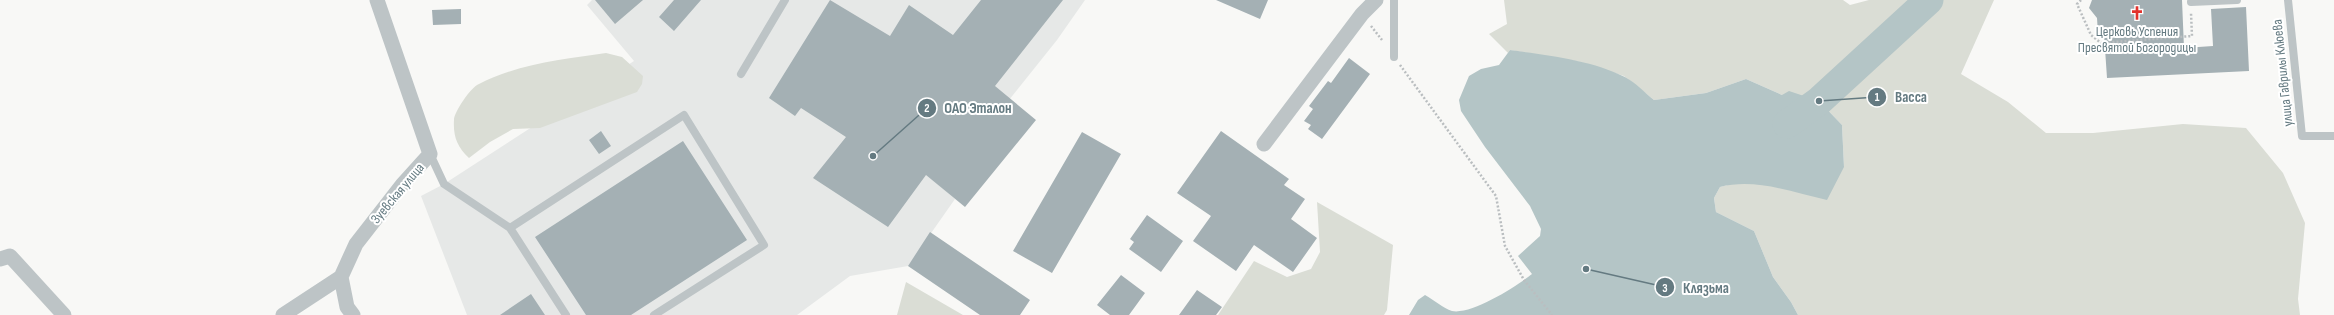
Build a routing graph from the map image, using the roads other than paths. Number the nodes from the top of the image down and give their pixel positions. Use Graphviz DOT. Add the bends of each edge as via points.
graph roads {
  1 [pos="377,0"];
  2 [pos="785,0"];
  3 [pos="1376,0"];
  4 [pos="1394,0"];
  5 [pos="2237,0"];
  6 [pos="2288,0"];
  7 [pos="2191,2"];
  8 [pos="1394,57"];
  9 [pos="741,74"];
  10 [pos="2334,136"];
  11 [pos="1264,144"];
  12 [pos="430,154"];
  13 [pos="510,228"];
  14 [pos="5,258"];
  15 [pos="341,277"];
  16 [pos="64,315"];
  17 [pos="283,315"];
  18 [pos="353,315"];
  19 [pos="566,315"];
  20 [pos="654,315"];
  1 -- 12 [label="street, Зуевская улица"];
  2 -- 9 [label="lane"];
  3 -- 11 [label="street" via="1362,14"];
  4 -- 8 [label="lane"];
  5 -- 7 [label="lane"];
  6 -- 10 [label="lane, улица Гаврилы Клюева" via="2302,136"];
  12 -- 13 [label="lane" via="444,184"];
  12 -- 15 [label="street, Зуевская улица" via="356,244"];
  13 -- 19 [label="lane"];
  13 -- 20 [label="lane" via="684,115 764,245"];
  14 -- 16 [label="street"];
  15 -- 17 [label="street"];
  15 -- 18 [label="street" via="347,307"];
}
